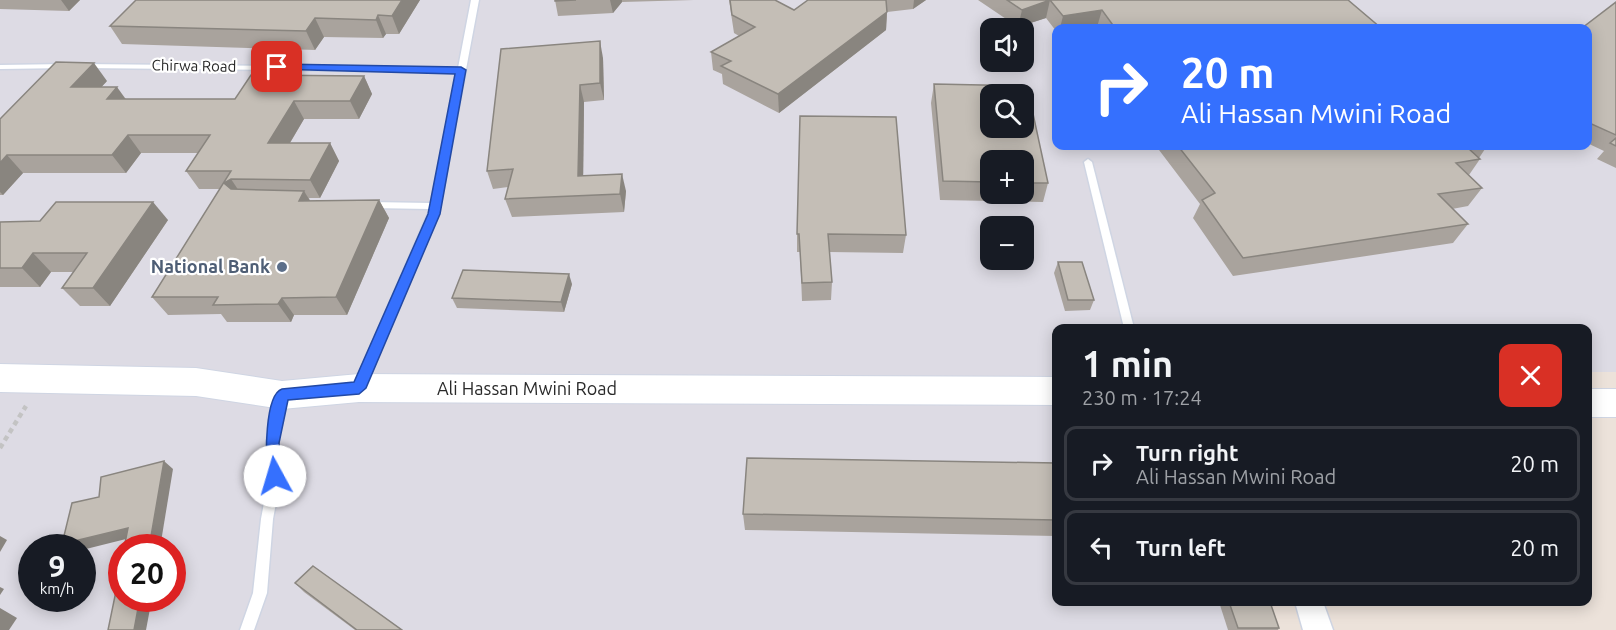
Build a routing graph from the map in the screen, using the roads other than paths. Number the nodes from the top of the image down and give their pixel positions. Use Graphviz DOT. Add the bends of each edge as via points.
graph roads {
  1 [pos="475,0"];
  2 [pos="0,67"];
  3 [pos="461,70"];
  4 [pos="1088,162"];
  5 [pos="356,204"];
  6 [pos="435,206"];
  7 [pos="1128,324"];
  8 [pos="0,378"];
  9 [pos="359,388"];
  10 [pos="1052,391"];
  11 [pos="282,395"];
  12 [pos="1592,403"];
  13 [pos="1616,403"];
  14 [pos="1310,606"];
  15 [pos="247,630"];
  16 [pos="1318,630"];
  1 -- 3 [label="lane"];
  2 -- 3 [label="lane, Chirwa Road" via="162,65"];
  3 -- 6 [label="lane"];
  4 -- 7 [label="lane"];
  5 -- 6 [label="lane"];
  6 -- 9 [label="lane"];
  8 -- 11 [label="main road, Ali Hassan Mwini Road" via="195,382"];
  9 -- 10 [label="main road, Ali Hassan Mwini Road"];
  9 -- 11 [label="main road, Ali Hassan Mwini Road"];
  11 -- 15 [label="lane" via="272,443 275,476 260,593"];
  12 -- 13 [label="main road"];
  14 -- 16 [label="street"];
}
